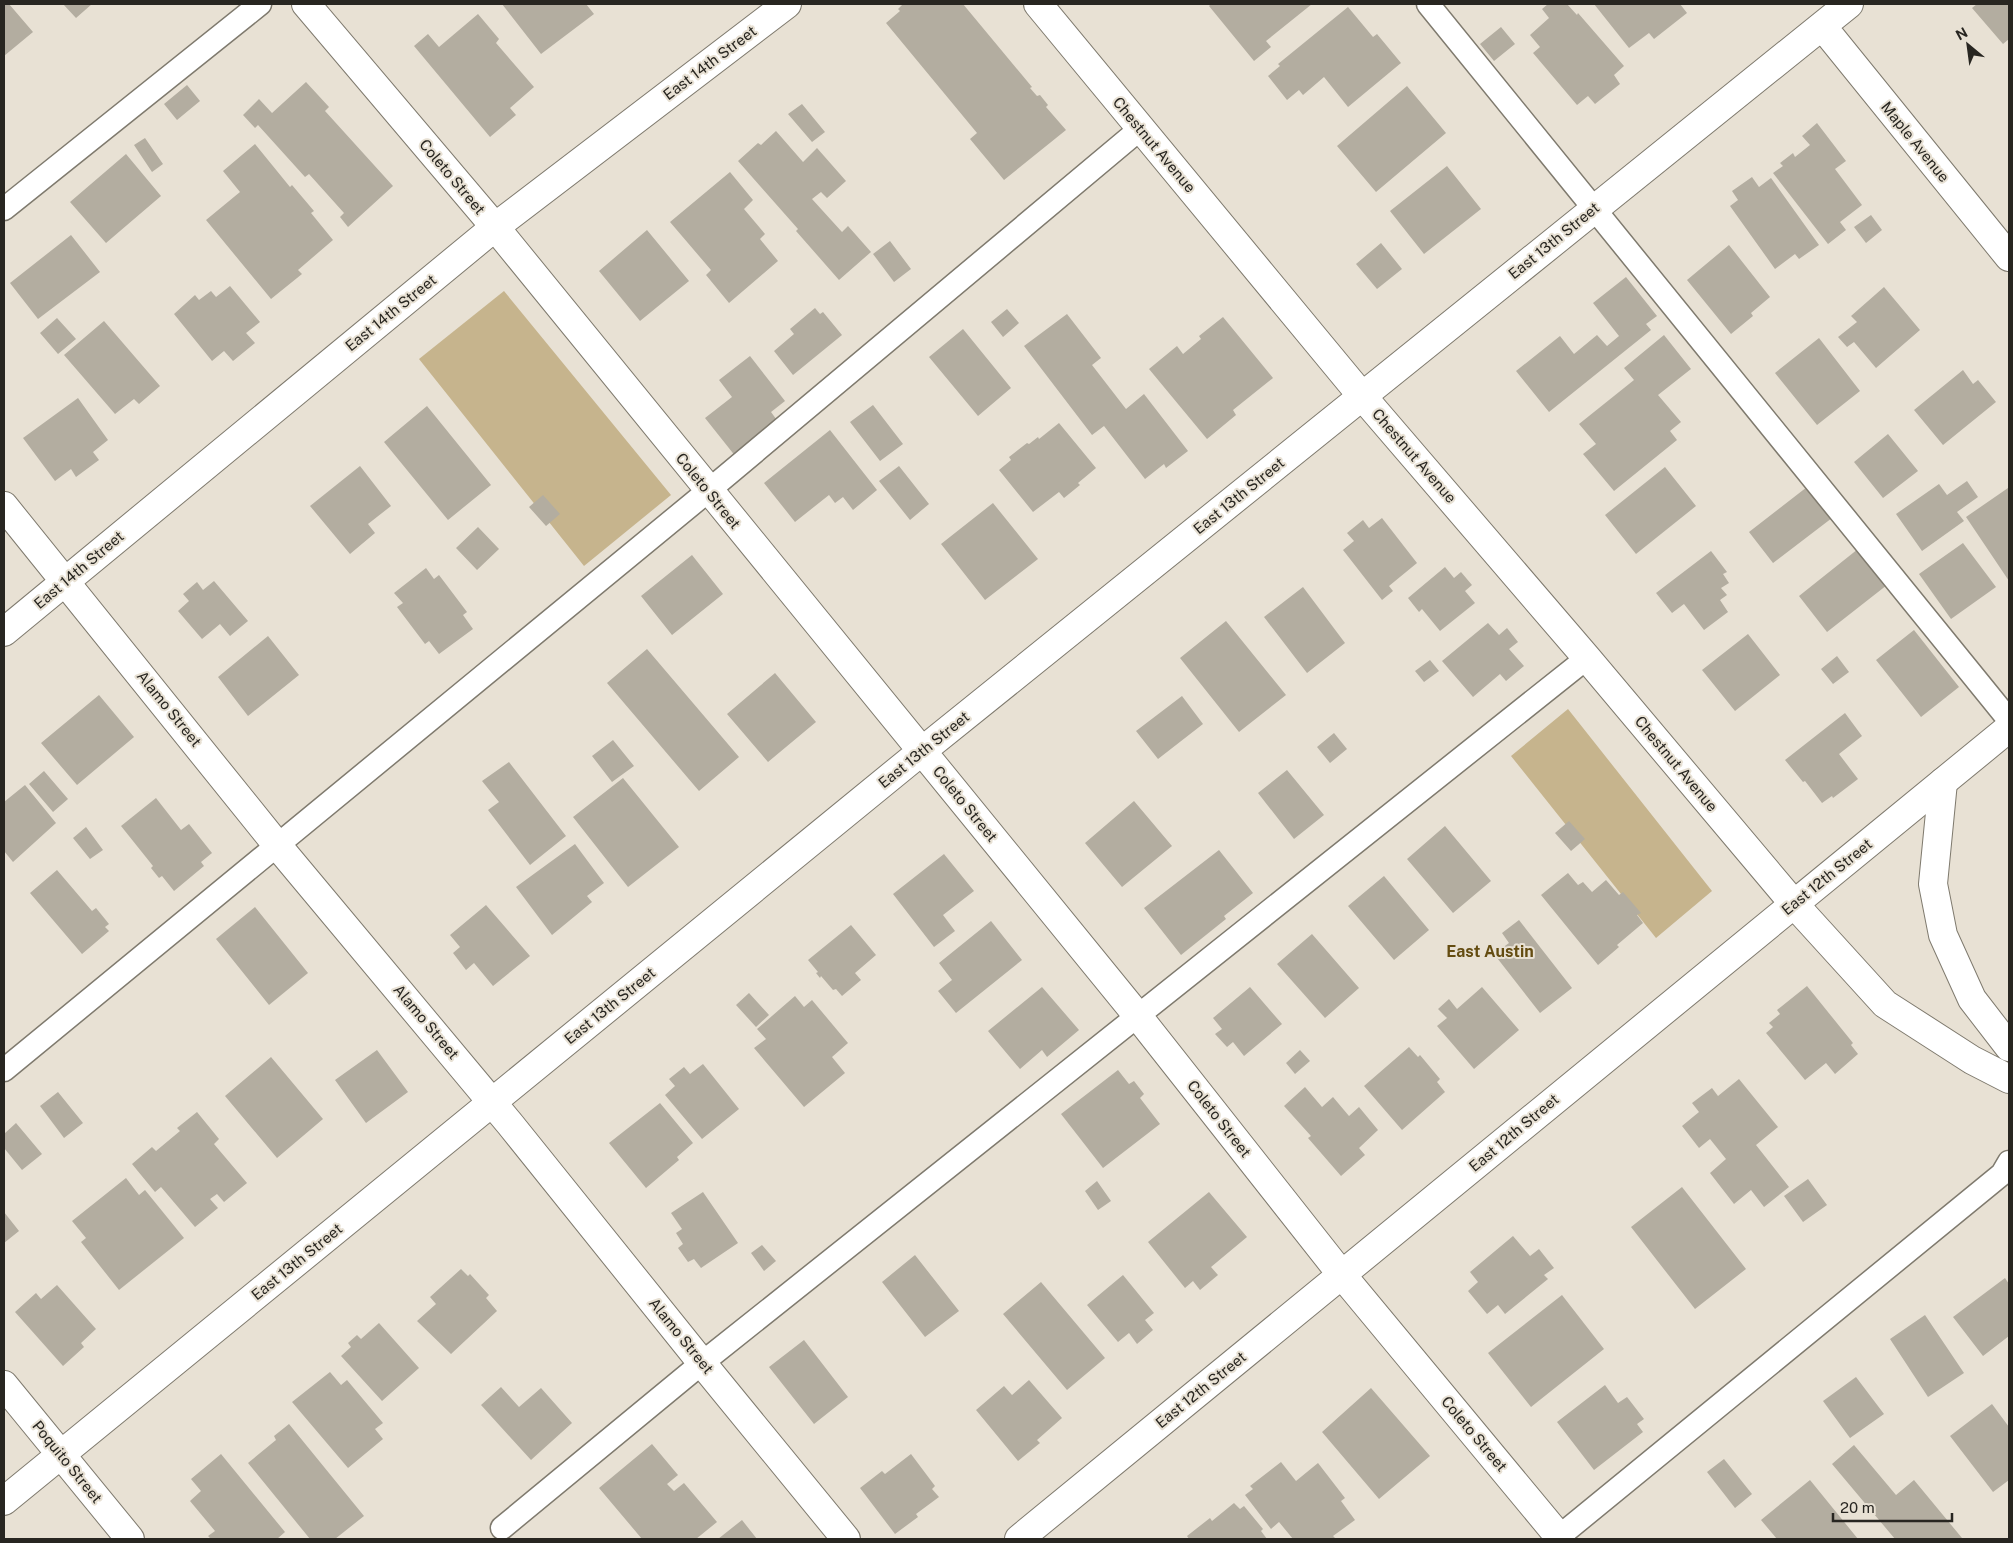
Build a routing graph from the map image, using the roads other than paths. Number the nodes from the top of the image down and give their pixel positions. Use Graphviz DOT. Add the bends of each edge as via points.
graph roads {
  1 [pos="260,4"];
  2 [pos="306,4"];
  3 [pos="787,4"];
  4 [pos="1038,4"];
  5 [pos="1428,4"];
  6 [pos="1849,4"];
  7 [pos="1822,26"];
  8 [pos="1140,129"];
  9 [pos="4,209"];
  10 [pos="1594,209"];
  11 [pos="495,227"];
  12 [pos="2009,257"];
  13 [pos="1362,396"];
  14 [pos="708,491"];
  15 [pos="4,506"];
  16 [pos="66,581"];
  17 [pos="4,632"];
  18 [pos="1587,658"];
  19 [pos="2009,720"];
  20 [pos="2009,728"];
  21 [pos="922,751"];
  22 [pos="1943,782"];
  23 [pos="277,845"];
  24 [pos="1794,904"];
  25 [pos="1137,1015"];
  26 [pos="2009,1047"];
  27 [pos="4,1070"];
  28 [pos="2009,1079"];
  29 [pos="492,1102"];
  30 [pos="2009,1162"];
  31 [pos="1342,1275"];
  32 [pos="702,1363"];
  33 [pos="4,1384"];
  34 [pos="61,1455"];
  35 [pos="4,1501"];
  36 [pos="502,1528"];
  37 [pos="1559,1538"];
  38 [pos="130,1539"];
  39 [pos="846,1539"];
  40 [pos="1019,1539"];
  1 -- 9 [label="lane"];
  2 -- 11 [label="street, Coleto Street"];
  3 -- 11 [label="street, East 14th Street"];
  4 -- 8 [label="street, Chestnut Avenue"];
  5 -- 10 [label="lane"];
  6 -- 7 [label="street, East 13th Street"];
  7 -- 10 [label="street, East 13th Street"];
  7 -- 12 [label="street, Maple Avenue"];
  8 -- 13 [label="street, Chestnut Avenue"];
  8 -- 14 [label="lane"];
  10 -- 13 [label="street, East 13th Street"];
  10 -- 19 [label="lane"];
  11 -- 14 [label="street, Coleto Street"];
  11 -- 16 [label="street, East 14th Street"];
  13 -- 18 [label="street, Chestnut Avenue"];
  13 -- 21 [label="street, East 13th Street"];
  14 -- 21 [label="street, Coleto Street"];
  14 -- 23 [label="lane"];
  15 -- 16 [label="street, Alamo Street"];
  16 -- 17 [label="street, East 14th Street"];
  16 -- 23 [label="street, Alamo Street"];
  18 -- 24 [label="street, Chestnut Avenue"];
  18 -- 25 [label="lane"];
  20 -- 22 [label="street, East 12th Street"];
  21 -- 25 [label="street, Coleto Street"];
  21 -- 29 [label="street, East 13th Street"];
  22 -- 24 [label="street, East 12th Street"];
  22 -- 26 [label="street" via="1934,884 1943,935 1972,999"];
  23 -- 27 [label="lane"];
  23 -- 29 [label="street, Alamo Street"];
  24 -- 28 [label="street, Chestnut Avenue" via="1885,1004 1972,1060"];
  24 -- 31 [label="street, East 12th Street"];
  25 -- 31 [label="street, Coleto Street"];
  25 -- 32 [label="lane"];
  29 -- 32 [label="street, Alamo Street"];
  29 -- 34 [label="street, East 13th Street"];
  30 -- 37 [label="lane" via="2002,1174"];
  31 -- 37 [label="street, Coleto Street"];
  31 -- 40 [label="street, East 12th Street"];
  32 -- 36 [label="lane"];
  32 -- 39 [label="street, Alamo Street"];
  33 -- 34 [label="street, Poquito Street"];
  34 -- 35 [label="street, East 13th Street"];
  34 -- 38 [label="street, Poquito Street"];
}
